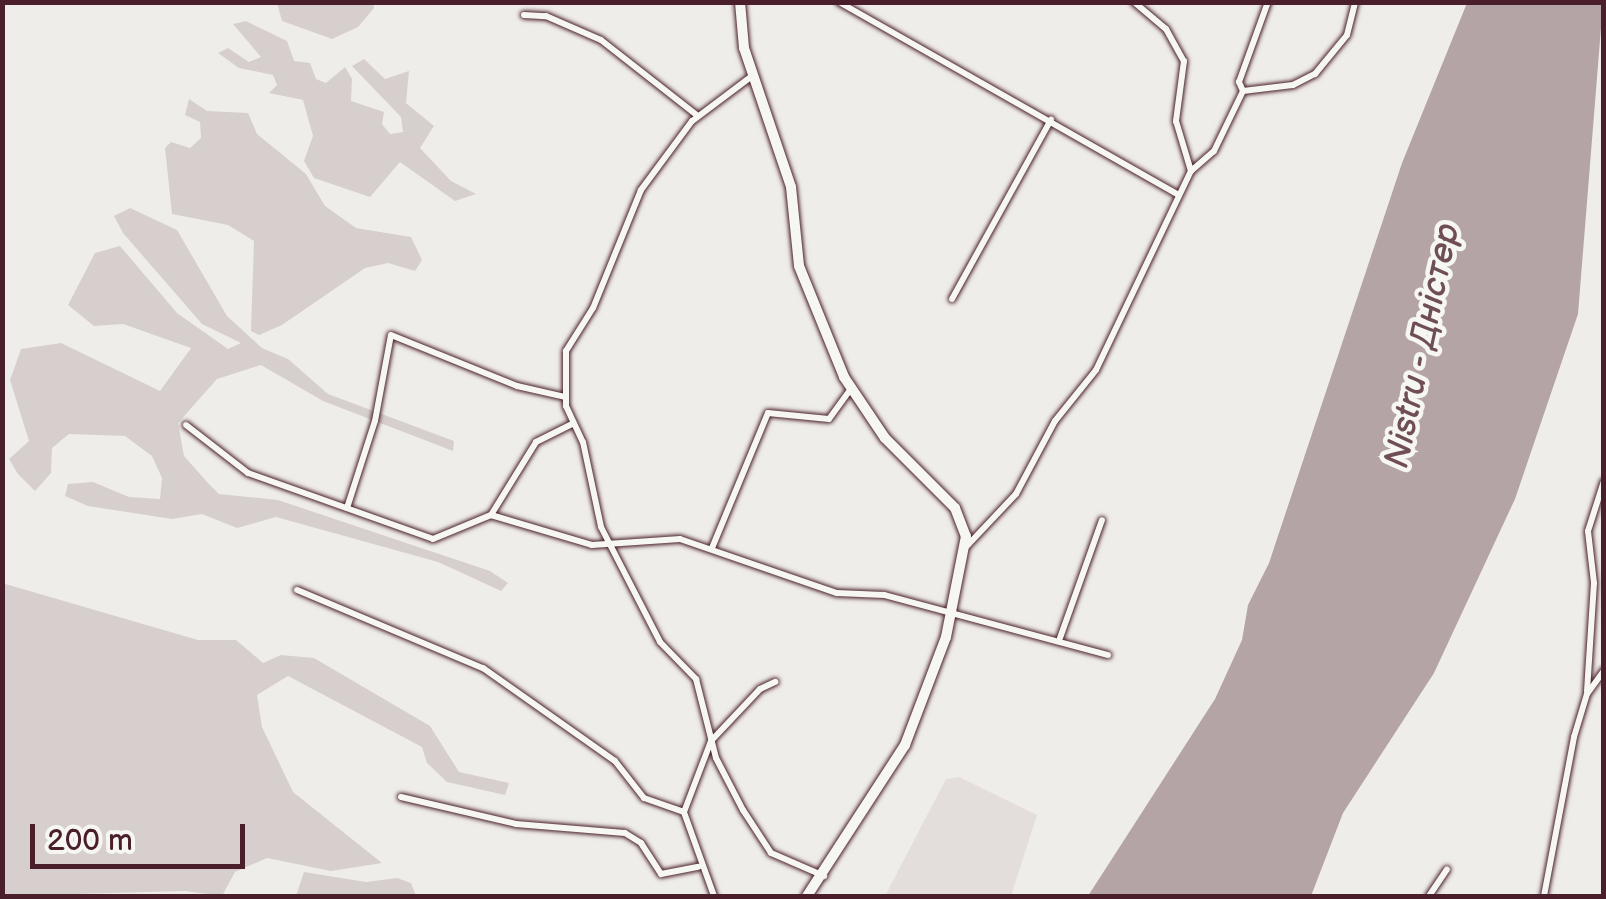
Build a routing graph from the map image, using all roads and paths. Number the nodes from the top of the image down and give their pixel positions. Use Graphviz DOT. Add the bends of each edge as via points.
graph roads {
  1 [pos="740,2"];
  2 [pos="839,2"];
  3 [pos="1134,2"];
  4 [pos="1268,2"];
  5 [pos="1355,2"];
  6 [pos="524,15"];
  7 [pos="752,76"];
  8 [pos="1243,91"];
  9 [pos="698,116"];
  10 [pos="1052,120"];
  11 [pos="1192,171"];
  12 [pos="1179,195"];
  13 [pos="952,299"];
  14 [pos="851,389"];
  15 [pos="565,397"];
  16 [pos="574,423"];
  17 [pos="186,425"];
  18 [pos="1604,481"];
  19 [pos="347,508"];
  20 [pos="491,516"];
  21 [pos="1102,520"];
  22 [pos="608,541"];
  23 [pos="712,548"];
  24 [pos="963,550"];
  25 [pos="297,590"];
  26 [pos="949,612"];
  27 [pos="1060,638"];
  28 [pos="1108,655"];
  29 [pos="1604,671"];
  30 [pos="775,682"];
  31 [pos="1587,694"];
  32 [pos="714,736"];
  33 [pos="401,797"];
  34 [pos="684,812"];
  35 [pos="698,867"];
  36 [pos="1447,869"];
  37 [pos="824,876"];
  38 [pos="714,896"];
  39 [pos="807,896"];
  40 [pos="1429,896"];
  41 [pos="1544,896"];
  1 -- 7 [label="main road"];
  2 -- 10 [label="street"];
  3 -- 11 [label="street" via="1166,30 1184,61 1176,121"];
  4 -- 8 [label="street" via="1239,82"];
  5 -- 8 [label="street" via="1347,35 1315,74 1293,85"];
  6 -- 9 [label="street" via="546,16 601,40"];
  7 -- 9 [label="street"];
  7 -- 14 [label="main road" via="791,188 802,276"];
  8 -- 11 [label="street" via="1214,151"];
  9 -- 15 [label="street" via="641,190 594,308 566,352"];
  10 -- 12 [label="street"];
  10 -- 13 [label="street"];
  11 -- 12 [label="street"];
  12 -- 24 [label="street" via="1117,335 1055,421 1016,494"];
  14 -- 23 [label="street" via="821,422 768,414"];
  14 -- 24 [label="main road" via="893,446 962,518"];
  15 -- 16 [label="street"];
  15 -- 19 [label="street" via="517,386 391,334 375,422"];
  16 -- 20 [label="street" via="536,442"];
  16 -- 22 [label="street"];
  17 -- 19 [label="street" via="248,473"];
  18 -- 31 [label="street" via="1588,531 1594,583"];
  19 -- 20 [label="street" via="442,540"];
  20 -- 22 [label="street" via="582,544"];
  21 -- 27 [label="street"];
  22 -- 23 [label="street" via="651,536"];
  22 -- 32 [label="street" via="660,642 696,679"];
  23 -- 26 [label="street" via="837,593 884,595"];
  24 -- 26 [label="main road"];
  25 -- 34 [label="street" via="483,668 616,761 644,798"];
  26 -- 27 [label="street"];
  26 -- 37 [label="main road" via="942,648 898,761"];
  27 -- 28 [label="street"];
  29 -- 31 [label="street"];
  30 -- 32 [label="street"];
  31 -- 41 [label="street"];
  32 -- 34 [label="street"];
  32 -- 37 [label="street" via="716,758 767,848"];
  33 -- 35 [label="street" via="516,824 625,833 641,843 659,873"];
  34 -- 35 [label="street"];
  35 -- 38 [label="street"];
  36 -- 40 [label="street"];
  37 -- 39 [label="main road"];
}
